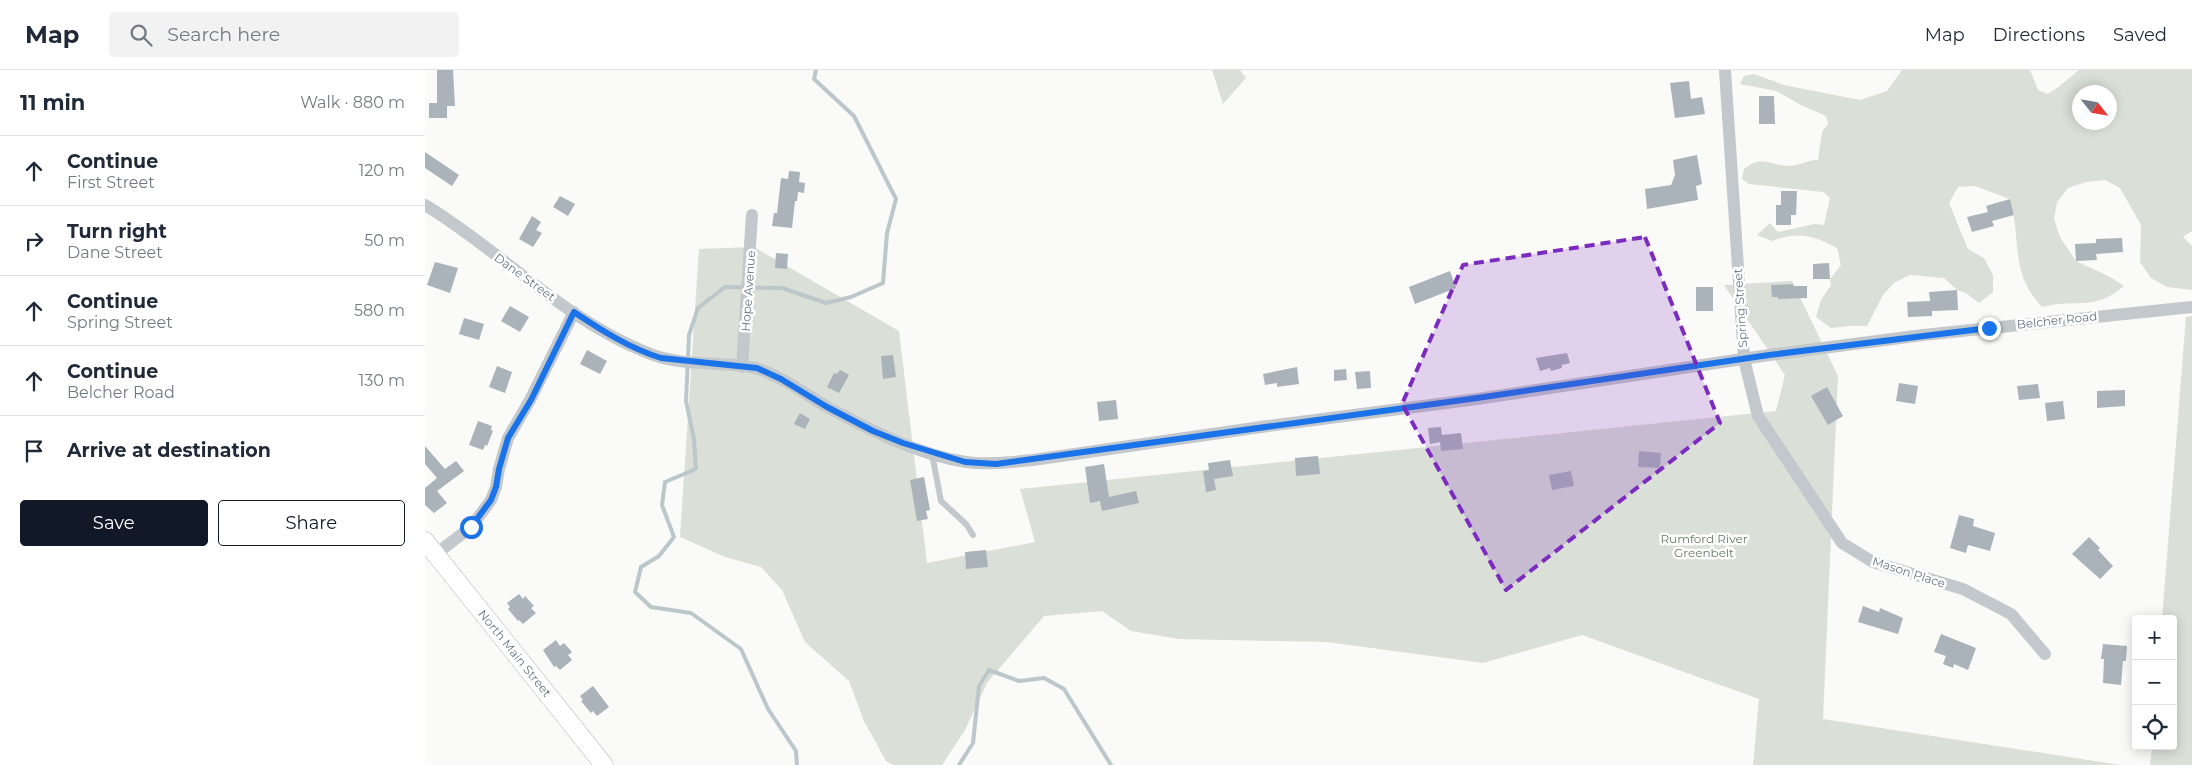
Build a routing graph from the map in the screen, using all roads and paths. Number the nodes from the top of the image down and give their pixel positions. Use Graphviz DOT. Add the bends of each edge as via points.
graph roads {
  1 [pos="1725,70"];
  2 [pos="425,204"];
  3 [pos="752,215"];
  4 [pos="2192,307"];
  5 [pos="574,312"];
  6 [pos="656,356"];
  7 [pos="1744,359"];
  8 [pos="743,367"];
  9 [pos="932,453"];
  10 [pos="973,536"];
  11 [pos="430,548"];
  12 [pos="2045,654"];
  13 [pos="604,765"];
  1 -- 7 [label="street, Spring Street"];
  2 -- 5 [label="street, Dane Street" via="453,221"];
  3 -- 8 [label="street, Hope Avenue"];
  4 -- 7 [label="street, Belcher Road" via="1932,334"];
  5 -- 6 [label="street, Dane Street" via="626,344"];
  5 -- 11 [label="street" via="531,400 508,438 491,500 471,527"];
  6 -- 8 [label="street, Spring Street"];
  7 -- 9 [label="street, Spring Street" via="1033,460 979,463"];
  7 -- 12 [label="street, Mason Place" via="1758,416 1842,544 1873,562 1963,589 2011,614"];
  8 -- 9 [label="street, Spring Street" via="757,368 873,431"];
  9 -- 10 [label="lane" via="941,501 966,524"];
  11 -- 13 [label="street, North Main Street"];
}
